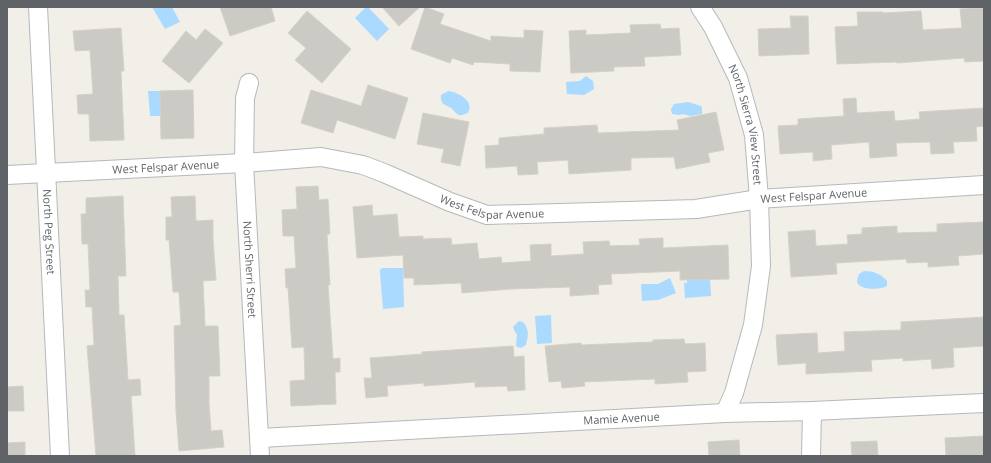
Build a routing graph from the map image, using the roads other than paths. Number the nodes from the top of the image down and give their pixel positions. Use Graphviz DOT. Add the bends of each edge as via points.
graph roads {
  1 [pos="38,7"];
  2 [pos="700,7"];
  3 [pos="249,82"];
  4 [pos="244,163"];
  5 [pos="46,173"];
  6 [pos="7,174"];
  7 [pos="984,185"];
  8 [pos="759,199"];
  9 [pos="984,403"];
  10 [pos="812,412"];
  11 [pos="725,413"];
  12 [pos="260,438"];
  13 [pos="60,456"];
  14 [pos="260,456"];
  15 [pos="811,456"];
  1 -- 5 [label="street, North Peg Street"];
  2 -- 8 [label="street, North Sierra View Street" via="713,27 738,78 754,135"];
  3 -- 4 [label="street, North Sherri Street" via="245,98"];
  4 -- 5 [label="street, West Felspar Avenue"];
  4 -- 8 [label="street, West Felspar Avenue" via="321,157 363,165 487,215 696,209"];
  4 -- 12 [label="street, North Sherri Street"];
  5 -- 6 [label="street, West Felspar Avenue"];
  5 -- 13 [label="street, North Peg Street"];
  7 -- 8 [label="street, West Felspar Avenue"];
  8 -- 11 [label="street, North Sierra View Street" via="761,266 753,325 734,393"];
  9 -- 10 [label="street, Mamie Avenue"];
  10 -- 11 [label="street, Mamie Avenue"];
  10 -- 15 [label="street"];
  11 -- 12 [label="street, Mamie Avenue"];
  12 -- 14 [label="street, North Sherri Street"];
}
